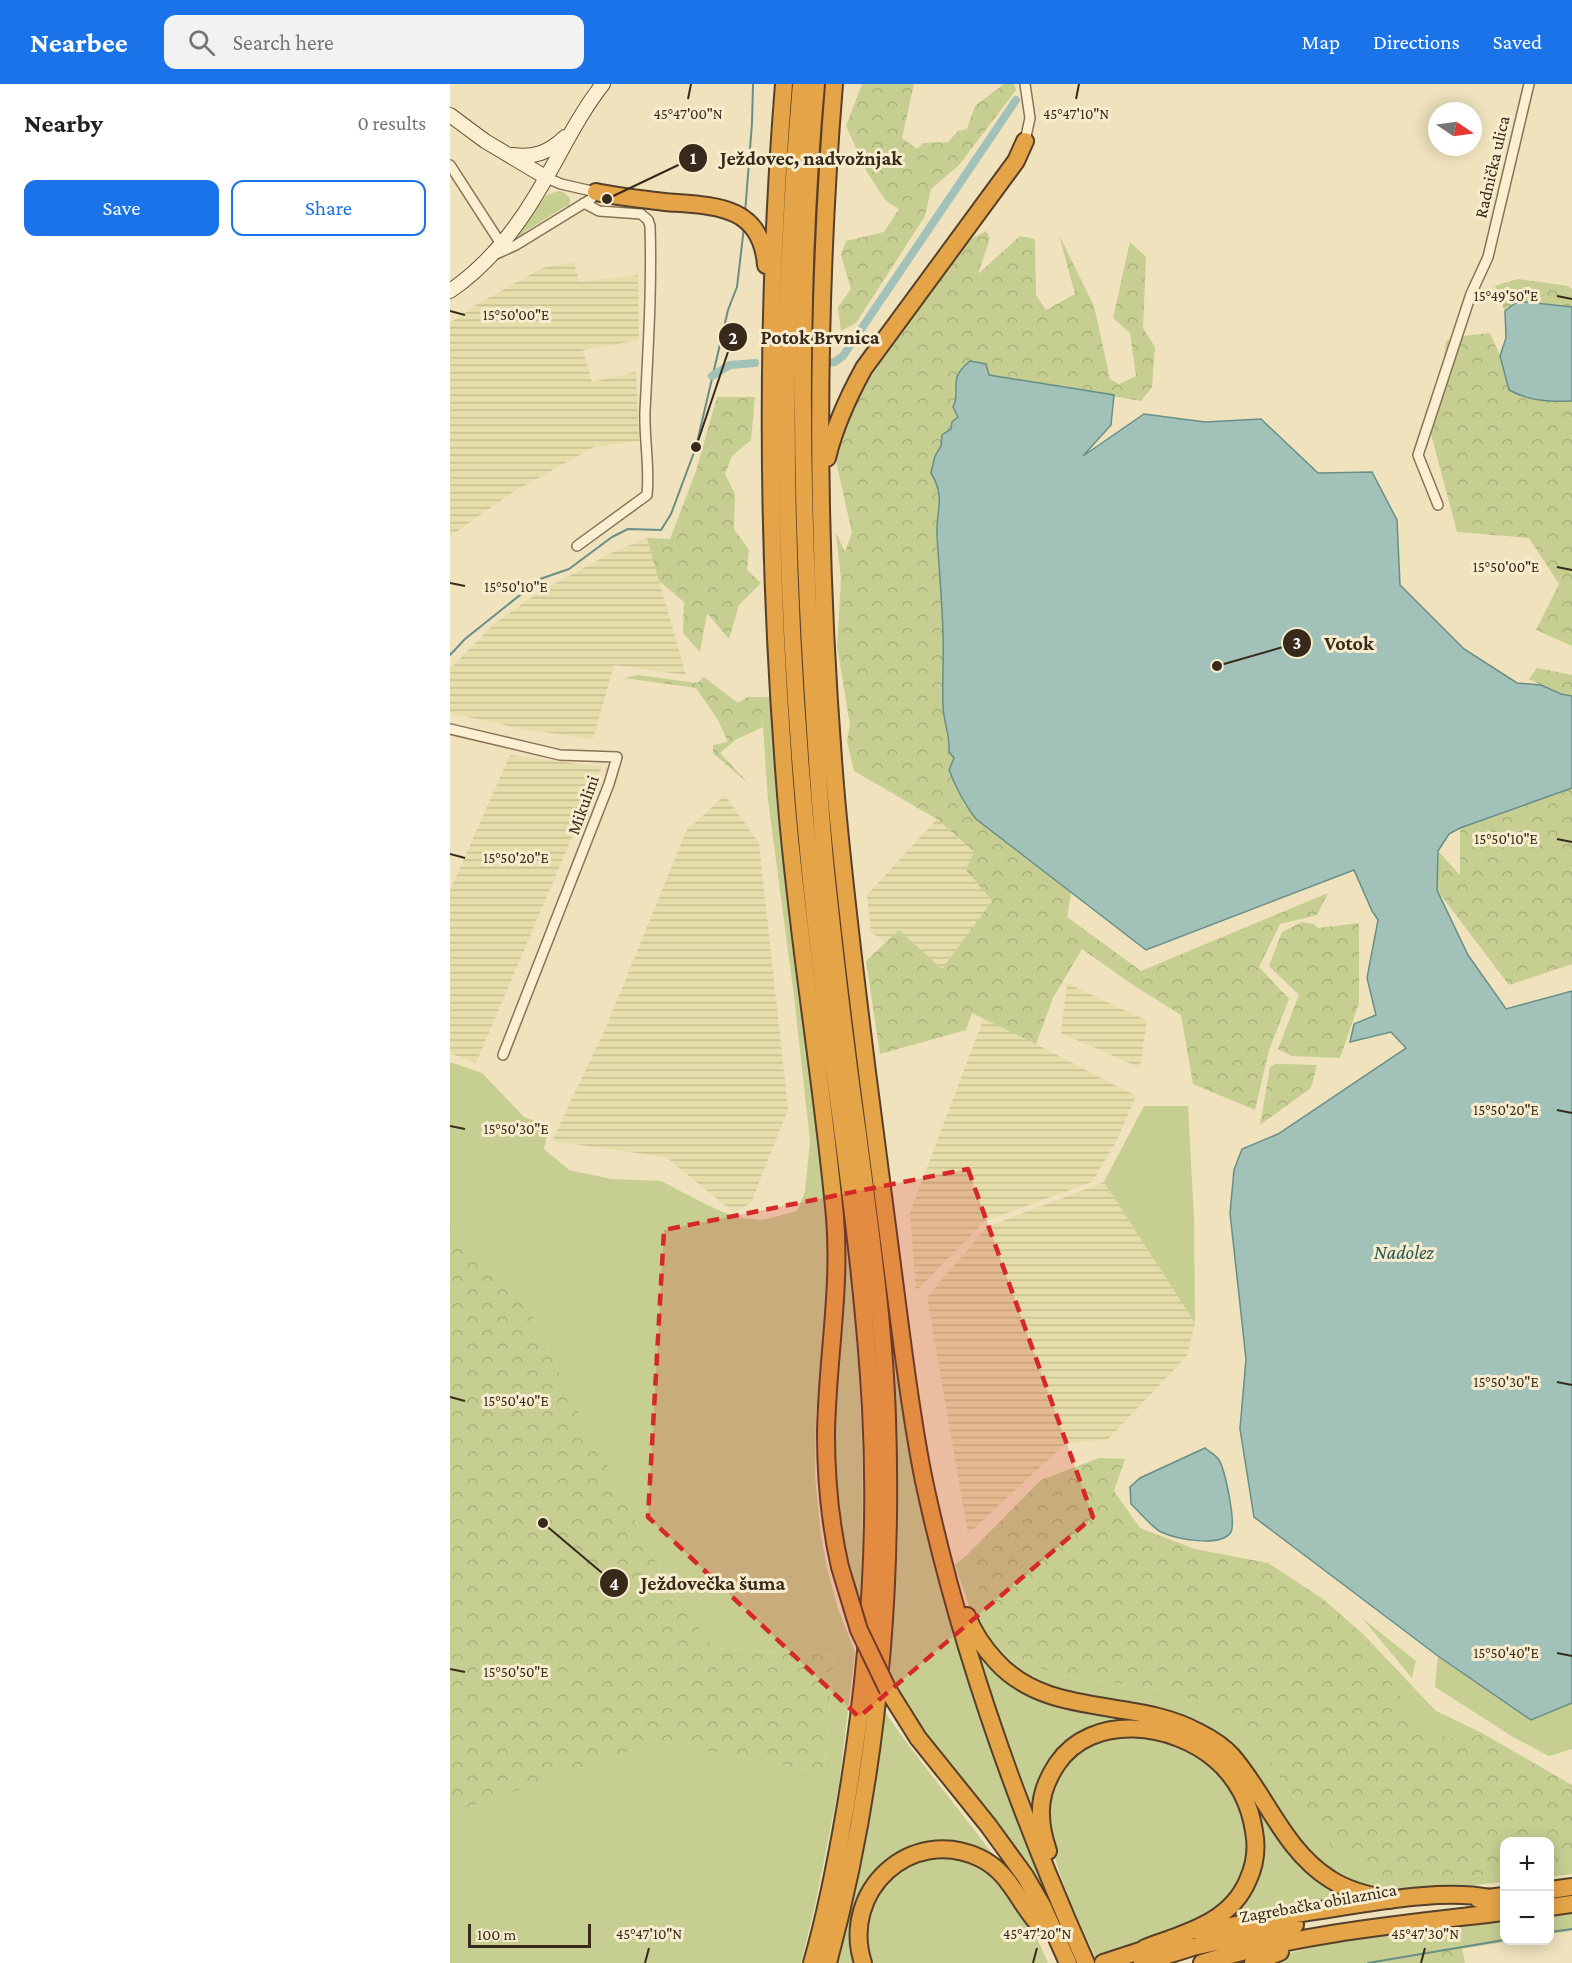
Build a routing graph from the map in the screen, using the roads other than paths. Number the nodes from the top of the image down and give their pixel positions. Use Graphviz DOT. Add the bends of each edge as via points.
graph roads {
  1 [pos="603,84"];
  2 [pos="784,84"];
  3 [pos="801,84"];
  4 [pos="816,84"];
  5 [pos="834,84"];
  6 [pos="1025,84"];
  7 [pos="1528,84"];
  8 [pos="450,115"];
  9 [pos="574,128"];
  10 [pos="1025,141"];
  11 [pos="507,154"];
  12 [pos="450,165"];
  13 [pos="547,178"];
  14 [pos="590,198"];
  15 [pos="501,244"];
  16 [pos="491,256"];
  17 [pos="450,291"];
  18 [pos="771,310"];
  19 [pos="1438,506"];
  20 [pos="821,515"];
  21 [pos="577,546"];
  22 [pos="450,729"];
  23 [pos="503,1055"];
  24 [pos="937,1540"];
  25 [pos="964,1795"];
  26 [pos="1045,1866"];
  27 [pos="1572,1887"];
  28 [pos="1554,1889"];
  29 [pos="1497,1897"];
  30 [pos="1390,1900"];
  31 [pos="1572,1904"];
  32 [pos="1554,1906"];
  33 [pos="1500,1912"];
  34 [pos="1436,1920"];
  35 [pos="1040,1926"];
  36 [pos="1140,1955"];
  37 [pos="812,1963"];
  38 [pos="828,1963"];
  39 [pos="863,1963"];
  40 [pos="1058,1963"];
  41 [pos="1068,1963"];
  42 [pos="1086,1963"];
  43 [pos="1103,1963"];
  44 [pos="1202,1963"];
  45 [pos="1253,1963"];
  1 -- 9 [label="main road"];
  2 -- 18 [label="highway"];
  3 -- 37 [label="highway" via="788,330 789,558 802,791 864,1320 872,1497 860,1716 836,1862"];
  4 -- 38 [label="highway" via="803,326 805,579 826,876 871,1234 887,1437 881,1660 865,1788"];
  5 -- 20 [label="highway" via="822,284"];
  6 -- 10 [label="street" via="1030,118"];
  7 -- 19 [label="street, Radnička ulica" via="1488,257 1471,294 1418,455"];
  8 -- 11 [label="main road"];
  9 -- 11 [label="main road" via="543,154"];
  9 -- 13 [label="main road"];
  10 -- 20 [label="highway" via="1016,161 851,391 833,431"];
  11 -- 13 [label="main road"];
  12 -- 15 [label="street"];
  13 -- 14 [label="street"];
  13 -- 15 [label="main road"];
  14 -- 16 [label="street" via="516,245"];
  14 -- 18 [label="highway" via="709,205 734,212 754,228 763,244 766,297"];
  14 -- 21 [label="street" via="599,211 641,214 650,226 645,415 649,479 647,495"];
  15 -- 16 [label="main road"];
  16 -- 17 [label="main road"];
  18 -- 25 [label="highway, bridge" via="772,561 786,793 835,1220 835,1311 826,1431 828,1498 840,1567 859,1630 888,1690 918,1738"];
  20 -- 24 [label="highway" via="835,786 853,963 912,1412"];
  22 -- 23 [label="street, Mikulini" via="560,755 616,757 609,784"];
  24 -- 26 [label="highway" via="990,1725"];
  24 -- 30 [label="highway" via="947,1551 974,1632 1001,1666 1019,1681 1051,1696 1161,1718 1200,1733 1231,1754 1289,1839 1314,1867 1347,1888"];
  25 -- 35 [label="highway" via="967,1811 1005,1863"];
  25 -- 41 [label="highway" via="1025,1876"];
  26 -- 36 [label="highway" via="1048,1854 1040,1815 1045,1786 1060,1759 1072,1748 1098,1734 1143,1729 1180,1738 1218,1761 1238,1785 1250,1811 1255,1837 1251,1874 1240,1896 1222,1914"];
  26 -- 42 [label="highway"];
  27 -- 28 [label="highway"];
  29 -- 30 [label="highway" via="1470,1894"];
  29 -- 36 [label="highway, Zagrebačka obilaznica" via="1395,1908"];
  30 -- 36 [label="highway" via="1225,1927"];
  31 -- 32 [label="highway"];
  33 -- 34 [label="highway, Zagrebačka obilaznica"];
  34 -- 44 [label="highway, Zagrebačka obilaznica" via="1296,1940"];
  34 -- 45 [label="highway" via="1298,1947"];
  35 -- 39 [label="highway" via="990,1863 963,1852 931,1851 894,1864 874,1884 859,1922 858,1943"];
  35 -- 40 [label="highway"];
  36 -- 43 [label="highway"];
}
